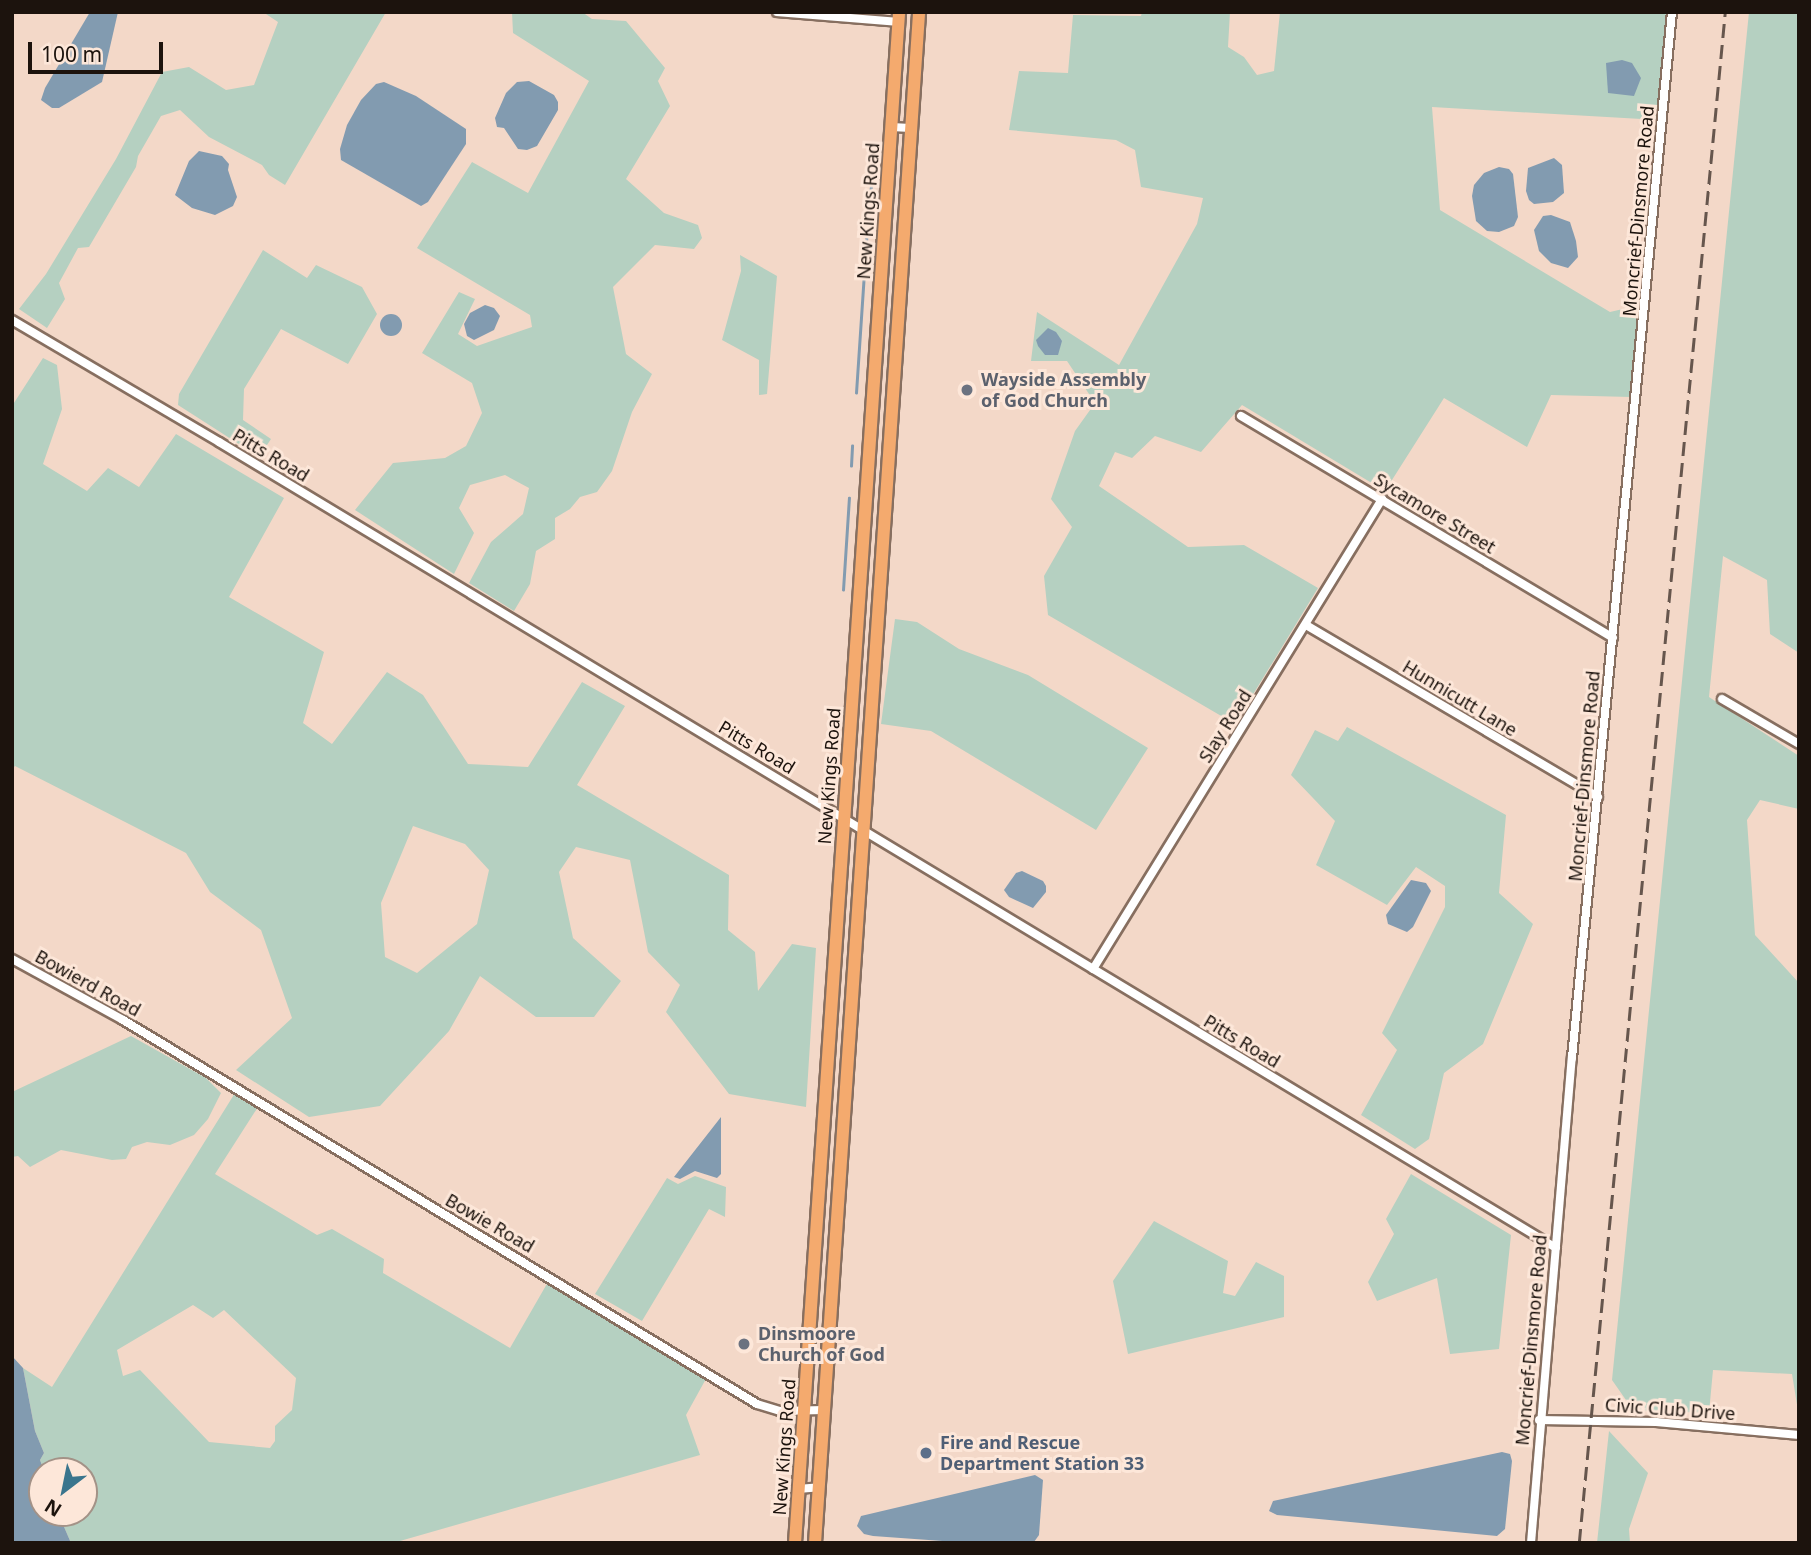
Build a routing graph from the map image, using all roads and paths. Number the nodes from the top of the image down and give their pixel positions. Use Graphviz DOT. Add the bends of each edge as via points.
graph roads {
  1 [pos="777,12"];
  2 [pos="919,12"];
  3 [pos="1672,12"];
  4 [pos="899,17"];
  5 [pos="891,127"];
  6 [pos="911,128"];
  7 [pos="12,320"];
  8 [pos="1241,416"];
  9 [pos="867,475"];
  10 [pos="888,477"];
  11 [pos="1382,499"];
  12 [pos="1306,625"];
  13 [pos="1613,638"];
  14 [pos="1723,699"];
  15 [pos="1799,744"];
  16 [pos="1598,797"];
  17 [pos="844,818"];
  18 [pos="864,830"];
  19 [pos="12,959"];
  20 [pos="1094,969"];
  21 [pos="148,1035"];
  22 [pos="824,1122"];
  23 [pos="844,1122"];
  24 [pos="1556,1248"];
  25 [pos="804,1410"];
  26 [pos="824,1410"];
  27 [pos="1539,1420"];
  28 [pos="1799,1435"];
  29 [pos="819,1487"];
  30 [pos="798,1489"];
  31 [pos="795,1543"];
  32 [pos="815,1543"];
  33 [pos="1531,1543"];
  1 -- 4 [label="street"];
  2 -- 6 [label="highway"];
  3 -- 13 [label="street, Moncrief-Dinsmore Road"];
  4 -- 5 [label="highway, New Kings Road"];
  5 -- 6 [label="street"];
  5 -- 9 [label="highway, New Kings Road"];
  6 -- 10 [label="highway"];
  7 -- 17 [label="street, Pitts Road"];
  8 -- 11 [label="street, Sycamore Street"];
  9 -- 10 [label="street"];
  9 -- 17 [label="highway, New Kings Road"];
  10 -- 18 [label="highway"];
  11 -- 12 [label="street, Slay Road"];
  11 -- 13 [label="street, Sycamore Street"];
  12 -- 16 [label="street, Hunnicutt Lane"];
  12 -- 20 [label="street, Slay Road"];
  13 -- 16 [label="street, Moncrief-Dinsmore Road"];
  14 -- 15 [label="street"];
  16 -- 24 [label="street, Moncrief-Dinsmore Road"];
  17 -- 18 [label="street, Pitts Road"];
  17 -- 22 [label="highway, New Kings Road"];
  18 -- 20 [label="street, Pitts Road"];
  18 -- 23 [label="highway"];
  19 -- 21 [label="street, Bowierd Road"];
  20 -- 24 [label="street, Pitts Road"];
  21 -- 25 [label="street, Bowie Road" via="757,1404 780,1411"];
  22 -- 23 [label="street"];
  22 -- 25 [label="highway, New Kings Road"];
  23 -- 26 [label="highway"];
  24 -- 27 [label="street, Moncrief-Dinsmore Road"];
  25 -- 26 [label="street, Bowie Road"];
  25 -- 30 [label="highway, New Kings Road"];
  26 -- 29 [label="highway"];
  27 -- 28 [label="street, Civic Club Drive" via="1656,1422"];
  27 -- 33 [label="street, Moncrief-Dinsmore Road"];
  29 -- 30 [label="street"];
  29 -- 32 [label="highway"];
  30 -- 31 [label="highway, New Kings Road"];
}
